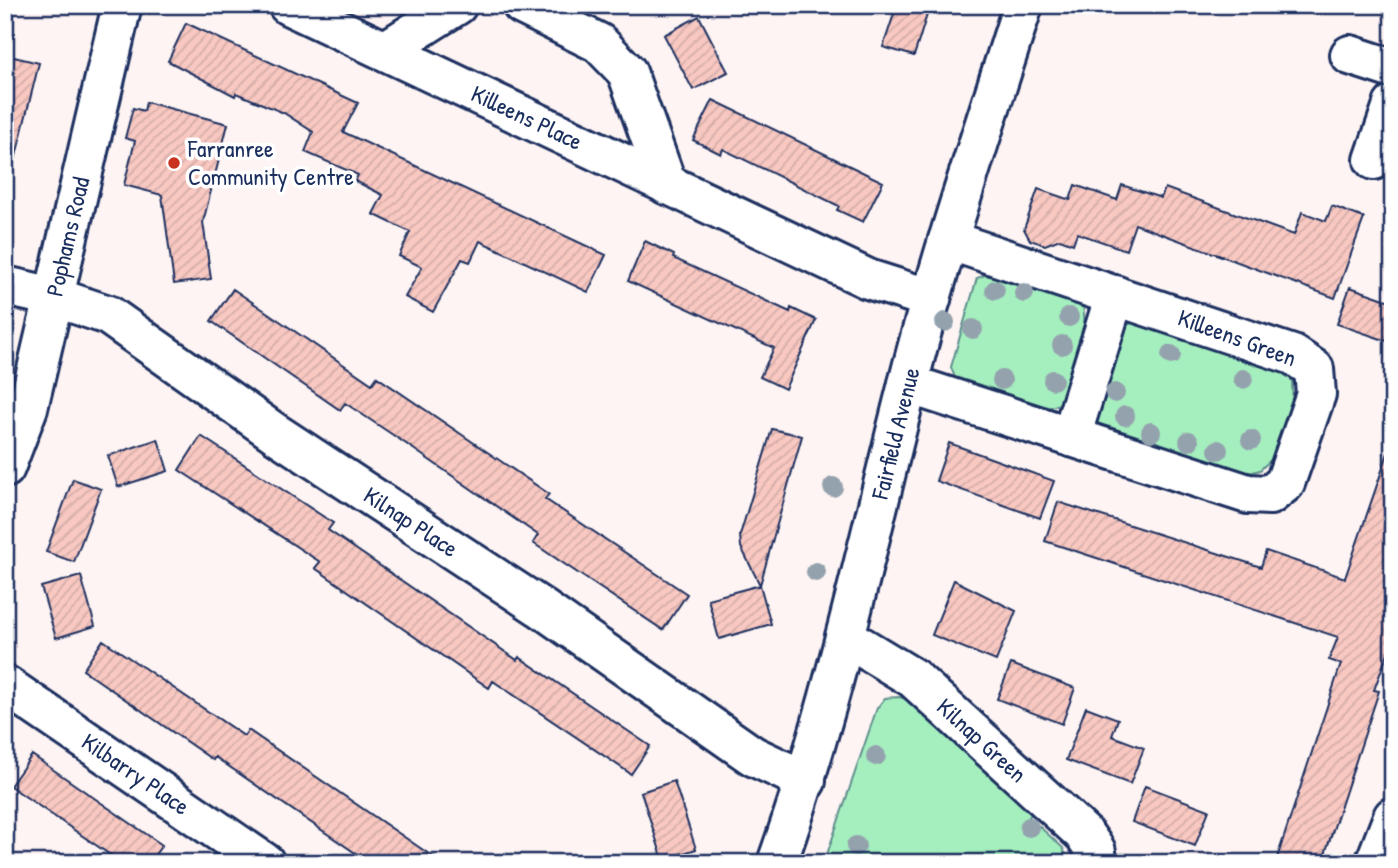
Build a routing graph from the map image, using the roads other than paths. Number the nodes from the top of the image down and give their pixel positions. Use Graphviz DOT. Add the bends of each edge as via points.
graph roads {
  1 [pos="122,5"];
  2 [pos="288,5"];
  3 [pos="457,5"];
  4 [pos="522,5"];
  5 [pos="1023,5"];
  6 [pos="386,50"];
  7 [pos="1350,55"];
  8 [pos="1393,69"];
  9 [pos="1393,104"];
  10 [pos="1374,160"];
  11 [pos="667,185"];
  12 [pos="947,240"];
  13 [pos="5,286"];
  14 [pos="1115,295"];
  15 [pos="54,297"];
  16 [pos="931,299"];
  17 [pos="908,384"];
  18 [pos="1071,437"];
  19 [pos="5,468"];
  20 [pos="847,638"];
  21 [pos="5,685"];
  22 [pos="806,781"];
  23 [pos="1393,817"];
  24 [pos="265,863"];
  25 [pos="777,863"];
  26 [pos="1097,863"];
  27 [pos="1376,863"];
  1 -- 15 [label="street, Pophams Road"];
  2 -- 6 [label="street, Killeens Place"];
  3 -- 6 [label="street"];
  4 -- 11 [label="street" via="599,43 627,72"];
  5 -- 12 [label="street, Fairfield Avenue"];
  6 -- 11 [label="street, Killeens Place"];
  7 -- 8 [label="street"];
  9 -- 10 [label="street"];
  11 -- 16 [label="street, Killeens Place" via="868,279"];
  12 -- 14 [label="street, Killeens Green"];
  12 -- 16 [label="street, Fairfield Avenue"];
  13 -- 15 [label="street, Kilnap Place"];
  14 -- 18 [label="street"];
  14 -- 18 [label="street, Killeens Green" via="1293,355 1314,369 1316,394 1284,483 1269,495 1248,494"];
  15 -- 19 [label="street, Pophams Road" via="28,408"];
  15 -- 22 [label="street, Kilnap Place" via="108,315 752,756"];
  16 -- 17 [label="street, Fairfield Avenue"];
  17 -- 18 [label="street, Killeens Green"];
  17 -- 20 [label="street, Fairfield Avenue"];
  20 -- 22 [label="street, Fairfield Avenue"];
  20 -- 26 [label="street, Kilnap Green" via="923,687 1084,834 1096,851"];
  21 -- 24 [label="street, Kilbarry Place"];
  22 -- 25 [label="street, Fairfield Avenue"];
  23 -- 27 [label="street"];
}
